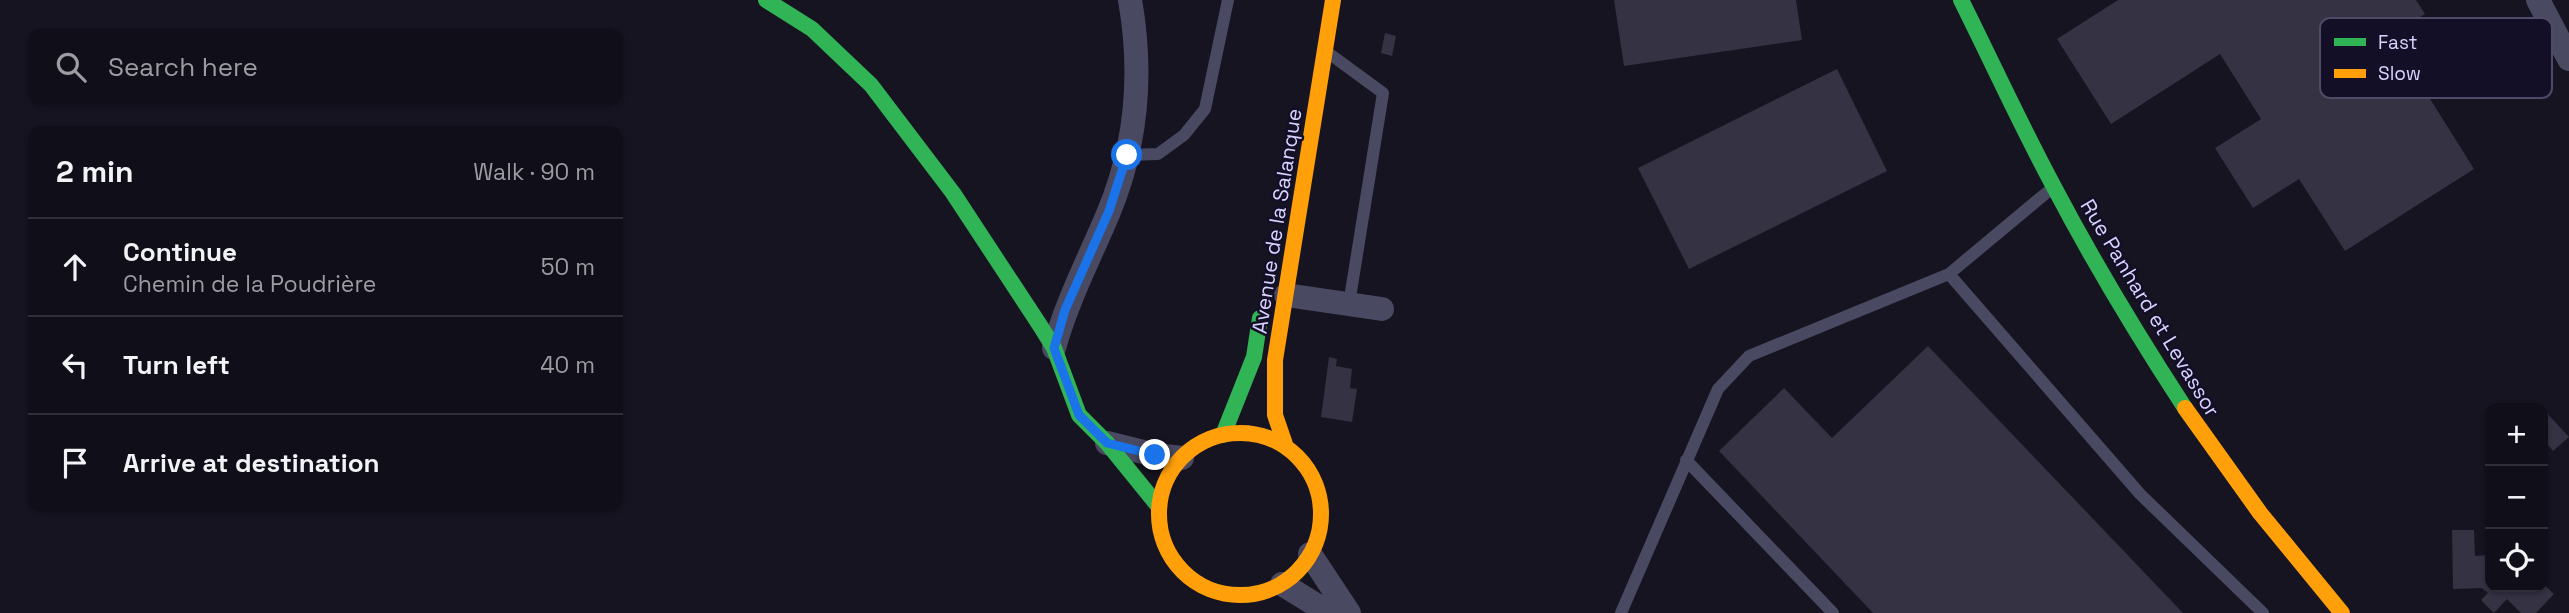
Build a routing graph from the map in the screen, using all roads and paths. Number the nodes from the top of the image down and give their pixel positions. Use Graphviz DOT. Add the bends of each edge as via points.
graph roads {
  1 [pos="766,0"];
  2 [pos="1130,0"];
  3 [pos="1228,0"];
  4 [pos="1333,0"];
  5 [pos="1962,0"];
  6 [pos="2538,0"];
  7 [pos="2547,18"];
  8 [pos="2552,27"];
  9 [pos="1325,51"];
  10 [pos="2569,59"];
  11 [pos="1127,155"];
  12 [pos="2054,187"];
  13 [pos="1949,274"];
  14 [pos="1274,298"];
  15 [pos="1349,304"];
  16 [pos="1382,309"];
  17 [pos="1054,348"];
  18 [pos="1223,435"];
  19 [pos="1107,443"];
  20 [pos="1286,447"];
  21 [pos="1182,458"];
  22 [pos="1686,460"];
  23 [pos="1159,507"];
  24 [pos="1310,554"];
  25 [pos="1193,581"];
  26 [pos="1272,588"];
  27 [pos="1197,600"];
  28 [pos="1254,611"];
  29 [pos="1329,613"];
  30 [pos="1349,613"];
  31 [pos="1621,613"];
  32 [pos="1833,613"];
  33 [pos="2263,613"];
  34 [pos="2342,613"];
  1 -- 17 [label="street" via="812,29 870,85 953,193"];
  2 -- 11 [label="street" via="1136,34 1136,118"];
  3 -- 11 [label="lane" via="1205,109 1184,135 1158,154"];
  4 -- 9 [label="street, Avenue de la Salanque"];
  5 -- 12 [label="street, Rue Panhard et Levassor"];
  6 -- 7 [label="street"];
  8 -- 10 [label="street"];
  9 -- 14 [label="street, Avenue de la Salanque"];
  9 -- 15 [label="lane" via="1383,93"];
  11 -- 17 [label="street"];
  12 -- 13 [label="lane"];
  12 -- 34 [label="street, Rue Panhard et Levassor" via="2139,337 2214,452 2299,565"];
  13 -- 22 [label="lane" via="1749,356 1718,389"];
  13 -- 33 [label="lane" via="2140,494"];
  14 -- 15 [label="street"];
  14 -- 18 [label="street, Avenue de la Salanque"];
  14 -- 20 [label="street, Avenue de la Salanque" via="1275,415"];
  15 -- 16 [label="street"];
  17 -- 19 [label="street" via="1079,415"];
  18 -- 20 [label="street" via="1267,437"];
  18 -- 21 [label="street" via="1201,443"];
  19 -- 21 [label="street"];
  19 -- 23 [label="street"];
  20 -- 24 [label="street" via="1303,464 1321,508 1319,532"];
  21 -- 23 [label="street" via="1166,480"];
  22 -- 31 [label="lane"];
  22 -- 32 [label="lane"];
  23 -- 25 [label="street" via="1166,549"];
  24 -- 26 [label="street" via="1298,571"];
  24 -- 30 [label="street"];
  25 -- 26 [label="street" via="1238,595"];
  25 -- 27 [label="street"];
  26 -- 28 [label="street"];
  26 -- 29 [label="street"];
}
